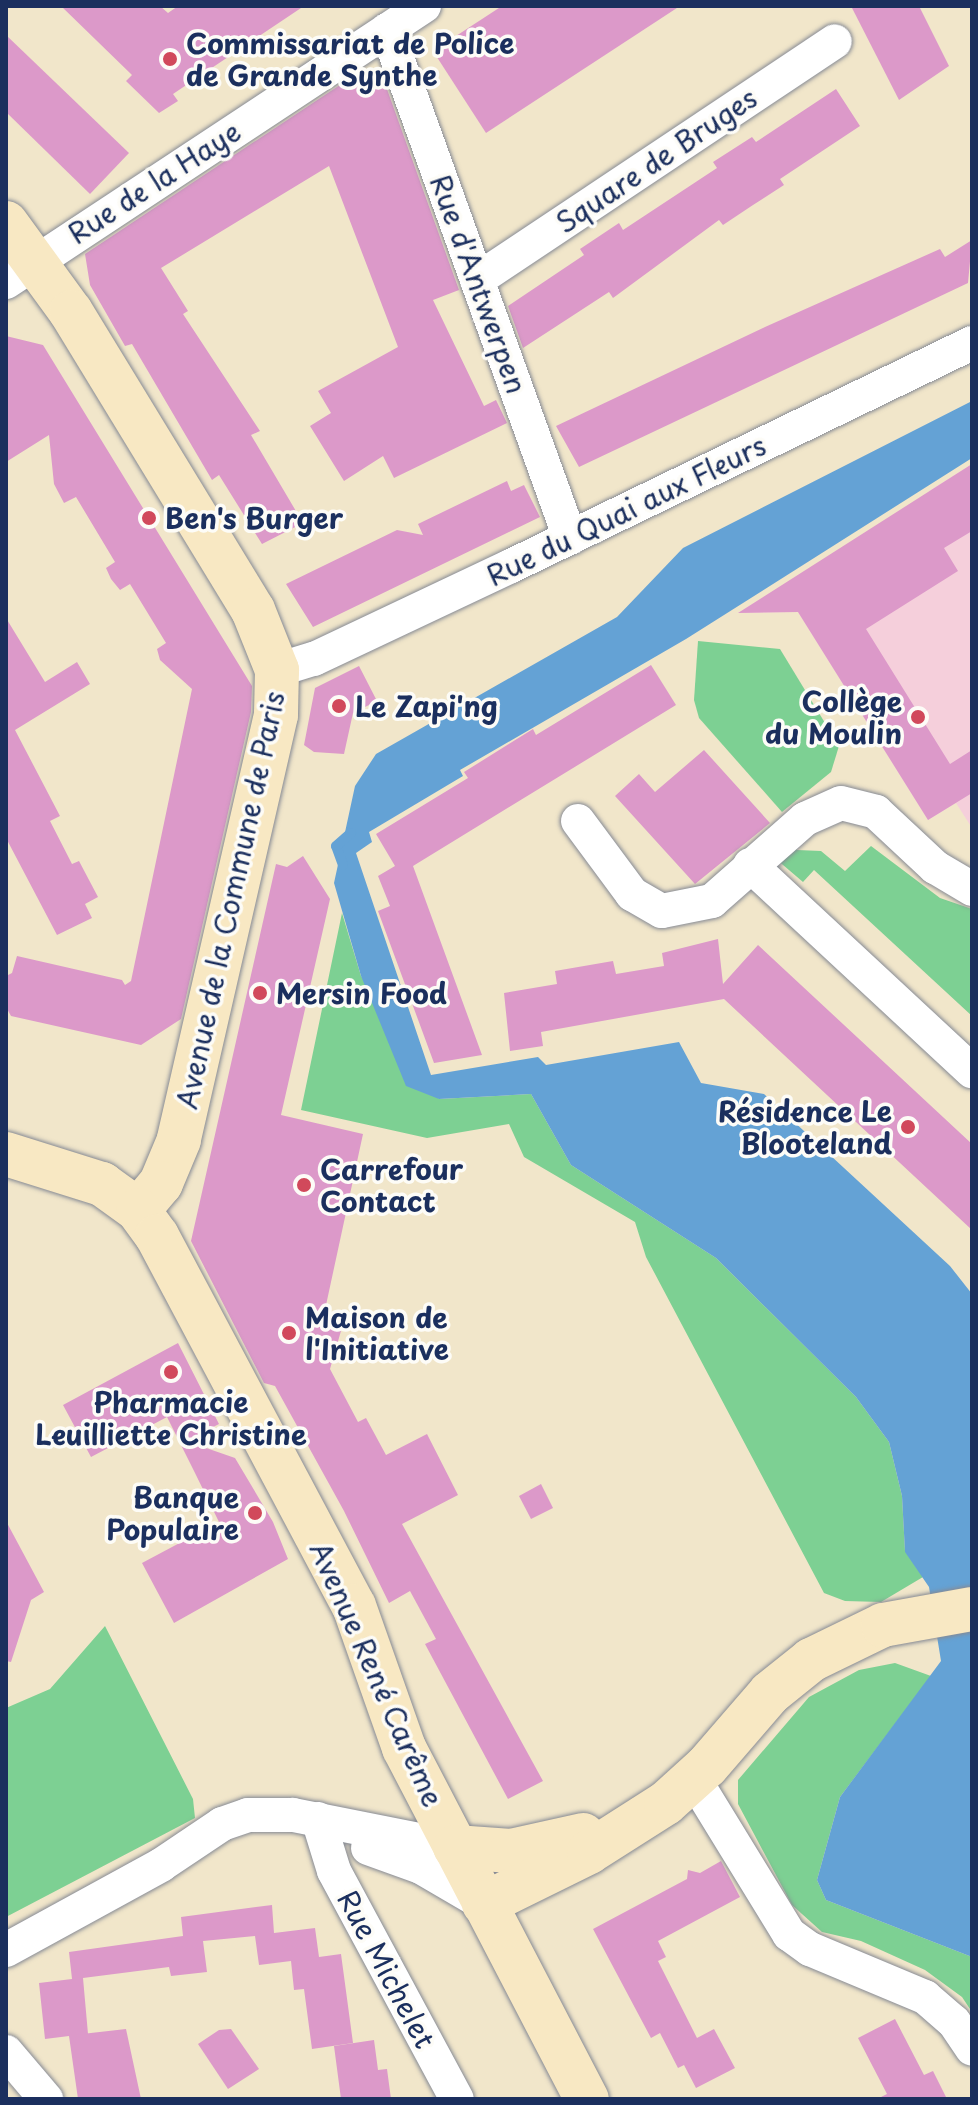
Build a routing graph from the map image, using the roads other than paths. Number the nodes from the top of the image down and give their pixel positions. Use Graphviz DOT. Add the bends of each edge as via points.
graph roads {
  1 [pos="424,6"];
  2 [pos="387,30"];
  3 [pos="835,41"];
  4 [pos="6,223"];
  5 [pos="21,271"];
  6 [pos="477,280"];
  7 [pos="972,343"];
  8 [pos="570,538"];
  9 [pos="277,670"];
  10 [pos="578,821"];
  11 [pos="750,865"];
  12 [pos="972,889"];
  13 [pos="972,1071"];
  14 [pos="6,1154"];
  15 [pos="138,1210"];
  16 [pos="972,1609"];
  17 [pos="944,1625"];
  18 [pos="694,1779"];
  19 [pos="650,1812"];
  20 [pos="320,1828"];
  21 [pos="455,1847"];
  22 [pos="484,1904"];
  23 [pos="6,1950"];
  24 [pos="972,2049"];
  25 [pos="6,2052"];
  26 [pos="46,2099"];
  27 [pos="457,2099"];
  28 [pos="587,2099"];
  1 -- 2 [label="street, Rue de la Haye"];
  2 -- 5 [label="street, Rue de la Haye"];
  2 -- 6 [label="street, Rue d'Antwerpen"];
  3 -- 6 [label="street, Square de Bruges"];
  4 -- 5 [label="street, Avenue de la Commune de Paris"];
  5 -- 9 [label="street, Avenue de la Commune de Paris" via="253,610"];
  6 -- 8 [label="street, Rue d'Antwerpen"];
  7 -- 8 [label="street, Rue du Quai aux Fleurs"];
  8 -- 9 [label="street, Rue du Quai aux Fleurs" via="314,659"];
  9 -- 15 [label="street, Avenue de la Commune de Paris" via="276,715 179,1140 161,1183"];
  10 -- 11 [label="street" via="632,894 651,908 701,906"];
  11 -- 12 [label="street" via="805,819 841,803 876,812 935,867"];
  11 -- 13 [label="street"];
  14 -- 15 [label="street" via="102,1184"];
  15 -- 21 [label="street, Avenue René Carême" via="354,1606 400,1737"];
  16 -- 17 [label="street"];
  17 -- 18 [label="street" via="883,1625 840,1644 781,1683"];
  18 -- 19 [label="street"];
  18 -- 24 [label="street" via="789,1934 810,1949 925,1997 954,2022"];
  19 -- 21 [label="street" via="536,1848"];
  19 -- 22 [label="street" via="589,1852"];
  20 -- 21 [label="street, Rue Michelet"];
  20 -- 22 [label="street, Rue Michelet" via="406,1860"];
  20 -- 23 [label="street, Rue Michelet" via="274,1813 233,1820"];
  20 -- 27 [label="street, Rue Michelet" via="334,1871"];
  21 -- 22 [label="street, Avenue René Carême"];
  22 -- 28 [label="street, Avenue René Carême"];
  25 -- 26 [label="street"];
}
